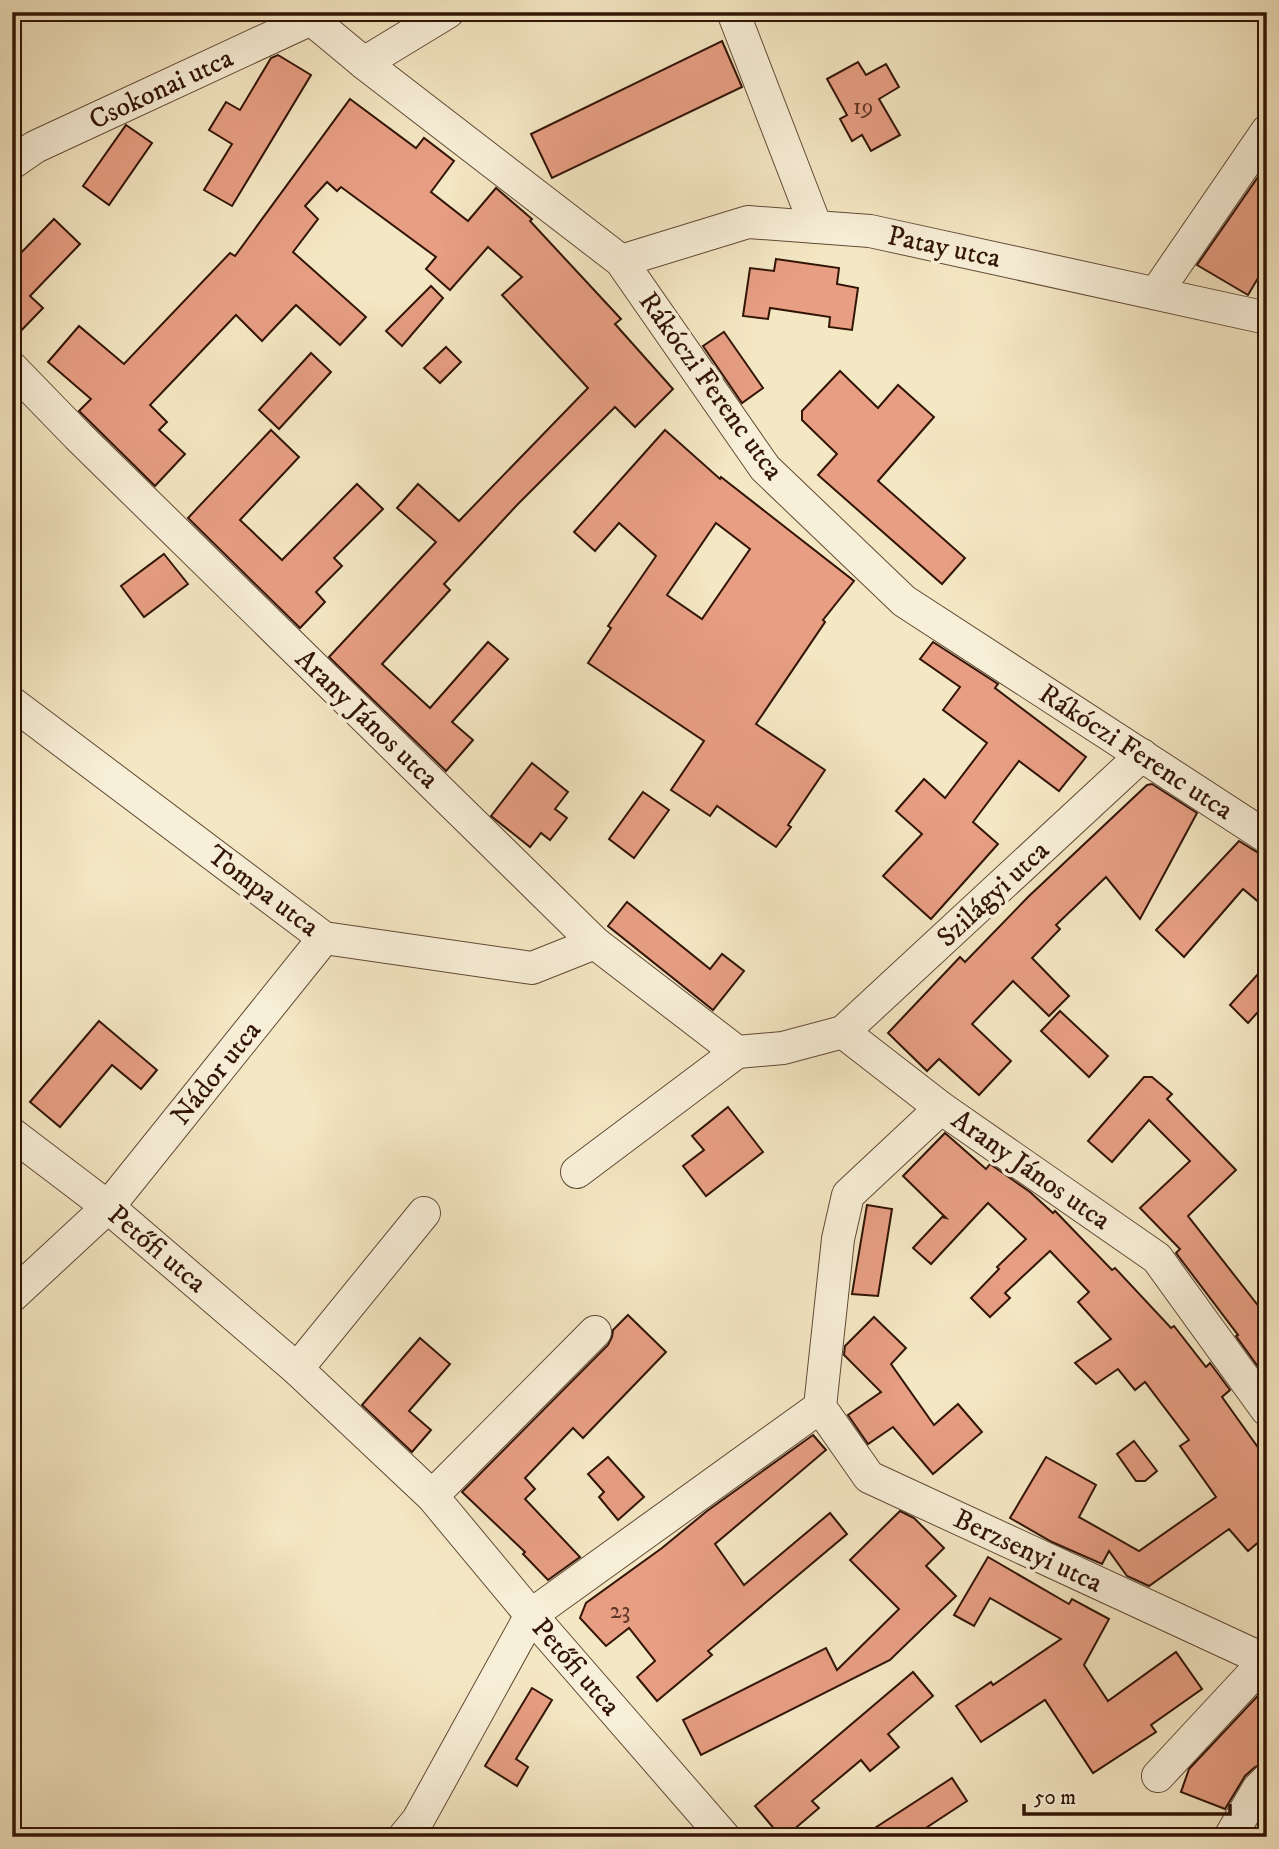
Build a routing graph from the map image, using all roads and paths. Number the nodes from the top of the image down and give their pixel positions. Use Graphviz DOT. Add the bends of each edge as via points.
graph roads {
  1 [pos="448,12"];
  2 [pos="733,12"];
  3 [pos="309,16"];
  4 [pos="365,63"];
  5 [pos="1267,131"];
  6 [pos="12,163"];
  7 [pos="816,227"];
  8 [pos="621,261"];
  9 [pos="1156,293"];
  10 [pos="1267,318"];
  11 [pos="12,368"];
  12 [pos="12,703"];
  13 [pos="1142,755"];
  14 [pos="1267,837"];
  15 [pos="324,938"];
  16 [pos="595,943"];
  17 [pos="844,1032"];
  18 [pos="737,1052"];
  19 [pos="942,1108"];
  20 [pos="12,1134"];
  21 [pos="577,1172"];
  22 [pos="108,1207"];
  23 [pos="424,1213"];
  24 [pos="12,1296"];
  25 [pos="595,1332"];
  26 [pos="298,1369"];
  27 [pos="1264,1401"];
  28 [pos="820,1406"];
  29 [pos="432,1496"];
  30 [pos="531,1615"];
  31 [pos="1266,1661"];
  32 [pos="1158,1776"];
  33 [pos="1267,1780"];
  34 [pos="420,1831"];
  35 [pos="723,1837"];
  36 [pos="1230,1837"];
  1 -- 4 [label="street"];
  2 -- 7 [label="street"];
  3 -- 4 [label="street, Rákóczi Ferenc utca"];
  3 -- 6 [label="street, Csokonai utca" via="35,147"];
  4 -- 8 [label="street, Rákóczi Ferenc utca"];
  5 -- 9 [label="street"];
  7 -- 8 [label="street, Patay utca" via="748,222"];
  7 -- 9 [label="street, Patay utca" via="870,232"];
  8 -- 13 [label="street, Rákóczi Ferenc utca" via="765,468 894,592"];
  9 -- 10 [label="street, Patay utca"];
  11 -- 16 [label="street, Arany János utca"];
  12 -- 15 [label="street, Tompa utca"];
  13 -- 14 [label="street, Rákóczi Ferenc utca"];
  13 -- 17 [label="street, Szilágyi utca"];
  15 -- 16 [label="street, Tompa utca" via="532,968"];
  15 -- 22 [label="street, Nádor utca"];
  16 -- 18 [label="street, Arany János utca"];
  17 -- 18 [label="street" via="783,1048"];
  17 -- 19 [label="street, Arany János utca"];
  18 -- 21 [label="street"];
  19 -- 27 [label="street, Arany János utca" via="1157,1258"];
  19 -- 28 [label="street" via="848,1195 838,1239"];
  20 -- 22 [label="street, Petőfi utca"];
  22 -- 24 [label="street, Nádor utca"];
  22 -- 26 [label="street, Petőfi utca"];
  23 -- 26 [label="street"];
  25 -- 29 [label="street"];
  26 -- 29 [label="street, Petőfi utca"];
  28 -- 30 [label="street"];
  28 -- 31 [label="street, Berzsenyi utca" via="869,1477"];
  29 -- 30 [label="street, Petőfi utca"];
  30 -- 34 [label="street"];
  30 -- 35 [label="street, Petőfi utca"];
  31 -- 32 [label="street, Berzsenyi utca"];
  33 -- 36 [label="street"];
}
